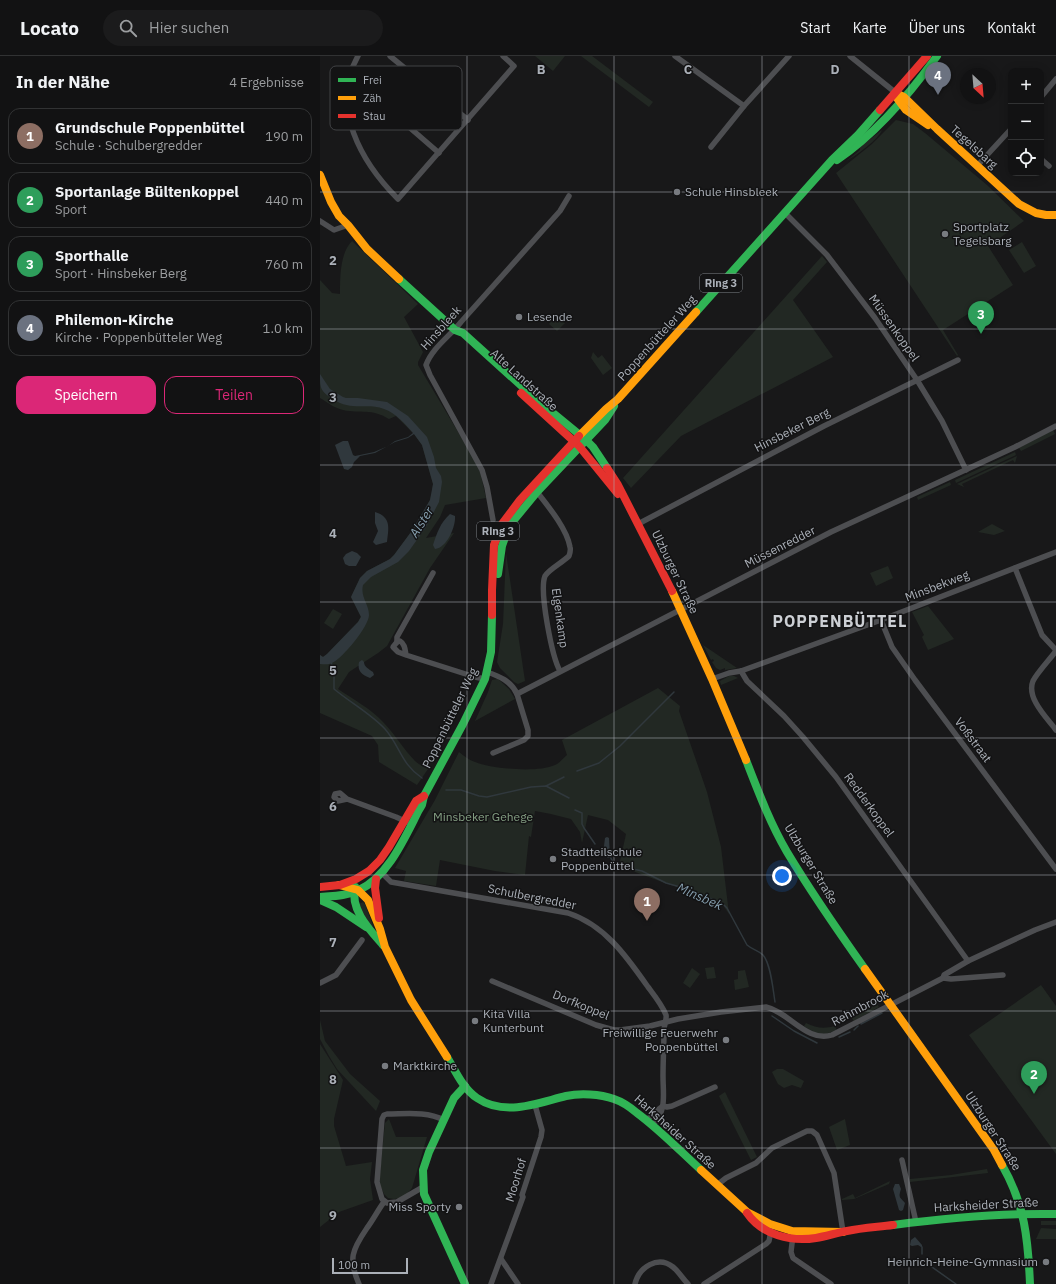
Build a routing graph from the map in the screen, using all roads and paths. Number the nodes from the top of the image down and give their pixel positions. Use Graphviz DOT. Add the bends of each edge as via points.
graph roads {
  1 [pos="358,56"];
  2 [pos="390,56"];
  3 [pos="503,56"];
  4 [pos="675,56"];
  5 [pos="789,56"];
  6 [pos="850,56"];
  7 [pos="927,56"];
  8 [pos="937,56"];
  9 [pos="353,66"];
  10 [pos="402,66"];
  11 [pos="1056,79"];
  12 [pos="896,93"];
  13 [pos="1044,93"];
  14 [pos="902,100"];
  15 [pos="744,106"];
  16 [pos="462,115"];
  17 [pos="468,120"];
  18 [pos="462,127"];
  19 [pos="353,130"];
  20 [pos="412,130"];
  21 [pos="459,130"];
  22 [pos="1008,133"];
  23 [pos="711,147"];
  24 [pos="439,153"];
  25 [pos="1044,162"];
  26 [pos="977,166"];
  27 [pos="1049,166"];
  28 [pos="826,168"];
  29 [pos="320,175"];
  30 [pos="569,196"];
  31 [pos="785,212"];
  32 [pos="1056,214"];
  33 [pos="320,221"];
  34 [pos="348,225"];
  35 [pos="455,330"];
  36 [pos="958,360"];
  37 [pos="917,380"];
  38 [pos="1056,426"];
  39 [pos="583,437"];
  40 [pos="577,444"];
  41 [pos="966,470"];
  42 [pos="537,492"];
  43 [pos="624,500"];
  44 [pos="493,520"];
  45 [pos="638,524"];
  46 [pos="1056,552"];
  47 [pos="1015,568"];
  48 [pos="433,572"];
  49 [pos="493,600"];
  50 [pos="681,610"];
  51 [pos="881,620"];
  52 [pos="1056,650"];
  53 [pos="560,671"];
  54 [pos="741,671"];
  55 [pos="486,675"];
  56 [pos="712,679"];
  57 [pos="517,694"];
  58 [pos="1056,730"];
  59 [pos="492,753"];
  60 [pos="347,799"];
  61 [pos="408,823"];
  62 [pos="1056,869"];
  63 [pos="379,876"];
  64 [pos="361,877"];
  65 [pos="339,885"];
  66 [pos="324,887"];
  67 [pos="355,890"];
  68 [pos="320,898"];
  69 [pos="1056,922"];
  70 [pos="368,929"];
  71 [pos="380,929"];
  72 [pos="362,940"];
  73 [pos="385,947"];
  74 [pos="968,961"];
  75 [pos="1002,975"];
  76 [pos="943,978"];
  77 [pos="492,981"];
  78 [pos="320,983"];
  79 [pos="890,1004"];
  80 [pos="665,1022"];
  81 [pos="465,1086"];
  82 [pos="716,1087"];
  83 [pos="536,1105"];
  84 [pos="663,1106"];
  85 [pos="444,1120"];
  86 [pos="650,1122"];
  87 [pos="902,1160"];
  88 [pos="717,1185"];
  89 [pos="423,1186"];
  90 [pos="384,1202"];
  91 [pos="1022,1214"];
  92 [pos="1056,1214"];
  93 [pos="916,1222"];
  94 [pos="772,1229"];
  95 [pos="843,1232"];
  96 [pos="793,1235"];
  97 [pos="501,1259"];
  98 [pos="359,1284"];
  99 [pos="465,1284"];
  100 [pos="491,1284"];
  101 [pos="518,1284"];
  102 [pos="635,1284"];
  103 [pos="688,1284"];
  104 [pos="704,1284"];
  105 [pos="831,1284"];
  106 [pos="1030,1284"];
  1 -- 9 [label="street"];
  2 -- 10 [label="street"];
  3 -- 17 [label="street" via="514,66"];
  4 -- 15 [label="street"];
  5 -- 15 [label="street"];
  6 -- 12 [label="street"];
  7 -- 12 [label="main road, Poppenbütteler Weg / Ring 3"];
  8 -- 14 [label="main road, Poppenbütteler Weg / Ring 3"];
  11 -- 13 [label="street"];
  12 -- 14 [label="main road"];
  12 -- 28 [label="main road, Poppenbütteler Weg / Ring 3"];
  14 -- 26 [label="main road, Tegelsbarg"];
  14 -- 28 [label="main road, Poppenbütteler Weg / Ring 3" via="861,142"];
  15 -- 23 [label="street"];
  16 -- 17 [label="street"];
  17 -- 18 [label="street"];
  19 -- 24 [label="street" via="369,165 398,199"];
  20 -- 24 [label="street"];
  21 -- 24 [label="street"];
  22 -- 26 [label="street"];
  25 -- 27 [label="street"];
  26 -- 32 [label="main road, Tegelsbarg" via="1025,208 1037,214"];
  28 -- 31 [label="main road, Poppenbütteler Weg / Ring 3"];
  29 -- 34 [label="main road, Alte Landstraße" via="348,220"];
  30 -- 35 [label="street, Hinsbleek" via="560,211"];
  31 -- 37 [label="street, Müssenkoppel" via="827,255 875,318"];
  31 -- 39 [label="main road, Poppenbütteler Weg / Ring 3" via="618,399 605,420"];
  33 -- 34 [label="street" via="334,230"];
  34 -- 35 [label="main road, Alte Landstraße" via="367,249"];
  35 -- 39 [label="main road, Alte Landstraße" via="463,333 532,396"];
  35 -- 40 [label="main road, Alte Landstraße" via="459,337"];
  35 -- 44 [label="street, Hinsbleek" via="430,357 426,366 482,470"];
  36 -- 37 [label="street, Hinsbeker Berg"];
  37 -- 41 [label="street, Müssenkoppel" via="942,421"];
  37 -- 45 [label="street, Hinsbeker Berg"];
  38 -- 41 [label="street, Müssenredder"];
  39 -- 40 [label="main road, Poppenbütteler Weg / Ring 3"];
  39 -- 43 [label="main road, Ulzburger Straße" via="610,472"];
  40 -- 42 [label="main road, Poppenbütteler Weg / Ring 3"];
  40 -- 43 [label="main road, Ulzburger Straße"];
  40 -- 49 [label="main road, Poppenbütteler Weg / Ring 3" via="520,500 502,524 494,545"];
  41 -- 50 [label="street, Müssenredder" via="832,532"];
  42 -- 49 [label="main road, Poppenbütteler Weg / Ring 3" via="509,526 502,546"];
  42 -- 53 [label="street, Elgenkamp" via="553,513 570,547 569,556 547,574 545,579 544,596 553,654"];
  43 -- 45 [label="main road, Ulzburger Straße"];
  45 -- 50 [label="main road, Ulzburger Straße"];
  46 -- 47 [label="street, Minsbekweg"];
  47 -- 51 [label="street, Minsbekweg"];
  47 -- 52 [label="street" via="1042,635"];
  48 -- 55 [label="street" via="396,637 397,642 402,642 406,655 475,677"];
  49 -- 55 [label="main road, Poppenbütteler Weg / Ring 3" via="491,652"];
  50 -- 53 [label="street, Müssenredder"];
  50 -- 56 [label="main road, Ulzburger Straße"];
  51 -- 54 [label="street, Minsbekweg"];
  51 -- 62 [label="street, Voßstraat" via="892,646 915,680"];
  52 -- 58 [label="street" via="1033,681 1031,690 1033,698"];
  53 -- 57 [label="street, Müssenredder"];
  54 -- 56 [label="street, Minsbekweg"];
  54 -- 74 [label="street, Redderkoppel" via="747,681 784,716 836,777"];
  55 -- 57 [label="street" via="497,676 508,682"];
  55 -- 61 [label="main road, Poppenbütteler Weg / Ring 3" via="424,796 416,802"];
  56 -- 79 [label="main road, Ulzburger Straße" via="768,814 787,851 832,923"];
  57 -- 59 [label="street" via="528,736"];
  60 -- 61 [label="street"];
  61 -- 63 [label="main road, Poppenbütteler Weg / Ring 3" via="391,860"];
  61 -- 64 [label="main road, Poppenbütteler Weg / Ring 3" via="381,859"];
  63 -- 67 [label="main road, Poppenbütteler Weg / Ring 3" via="367,886"];
  63 -- 71 [label="main road" via="375,888"];
  63 -- 80 [label="street, Schulbergredder" via="391,882 582,918 608,937 627,957 659,1002 666,1016"];
  64 -- 65 [label="main road, Poppenbütteler Weg / Ring 3"];
  64 -- 67 [label="main road, Poppenbütteler Weg"];
  65 -- 66 [label="main road, Poppenbütteler Weg / Ring 3"];
  65 -- 67 [label="main road, Poppenbütteler Weg"];
  67 -- 68 [label="main road, Poppenbütteler Weg / Ring 3" via="343,896"];
  67 -- 70 [label="main road" via="354,902"];
  67 -- 71 [label="main road" via="368,900"];
  68 -- 70 [label="main road"];
  69 -- 74 [label="street, Rehmbrook"];
  70 -- 73 [label="main road"];
  71 -- 73 [label="main road"];
  72 -- 78 [label="street" via="336,975"];
  73 -- 81 [label="main road" via="411,1000"];
  74 -- 76 [label="street, Rehmbrook"];
  75 -- 76 [label="street"];
  76 -- 79 [label="street, Rehmbrook"];
  77 -- 80 [label="street, Dorfkoppel" via="604,1028 620,1030"];
  79 -- 80 [label="street, Rehmbrook" via="825,1037 810,1033 766,1007"];
  79 -- 91 [label="main road, Ulzburger Straße" via="994,1150 1014,1188"];
  80 -- 84 [label="street, Schulbergredder"];
  81 -- 83 [label="main road, Harksheider Straße" via="477,1098 490,1104 514,1108"];
  81 -- 85 [label="main road" via="454,1098"];
  82 -- 84 [label="street" via="672,1106"];
  83 -- 86 [label="main road, Harksheider Straße" via="567,1096 603,1096 624,1103"];
  83 -- 97 [label="street, Moorhof" via="542,1130 541,1137"];
  84 -- 86 [label="street, Schulbergredder" via="659,1118"];
  85 -- 89 [label="main road" via="423,1170"];
  85 -- 90 [label="street" via="417,1113 384,1116 377,1182"];
  86 -- 88 [label="main road, Harksheider Straße"];
  87 -- 93 [label="street"];
  88 -- 94 [label="main road, Harksheider Straße" via="757,1224"];
  88 -- 95 [label="street" via="756,1163 772,1148 812,1131 817,1135 834,1173"];
  89 -- 90 [label="street" via="397,1202"];
  89 -- 99 [label="main road" via="424,1194"];
  90 -- 98 [label="street" via="354,1250 353,1265"];
  91 -- 92 [label="main road, Harksheider Straße"];
  91 -- 93 [label="main road, Harksheider Straße"];
  91 -- 106 [label="main road, Ulzburger Straße"];
  93 -- 95 [label="main road, Harksheider Straße"];
  94 -- 96 [label="main road, Harksheider Straße"];
  94 -- 104 [label="street" via="769,1241 760,1249"];
  95 -- 96 [label="main road, Harksheider Straße" via="806,1232"];
  96 -- 105 [label="street" via="793,1258"];
  97 -- 100 [label="street, Moorhof"];
  97 -- 101 [label="street"];
  102 -- 103 [label="street" via="643,1268 660,1262 672,1267"];
}
